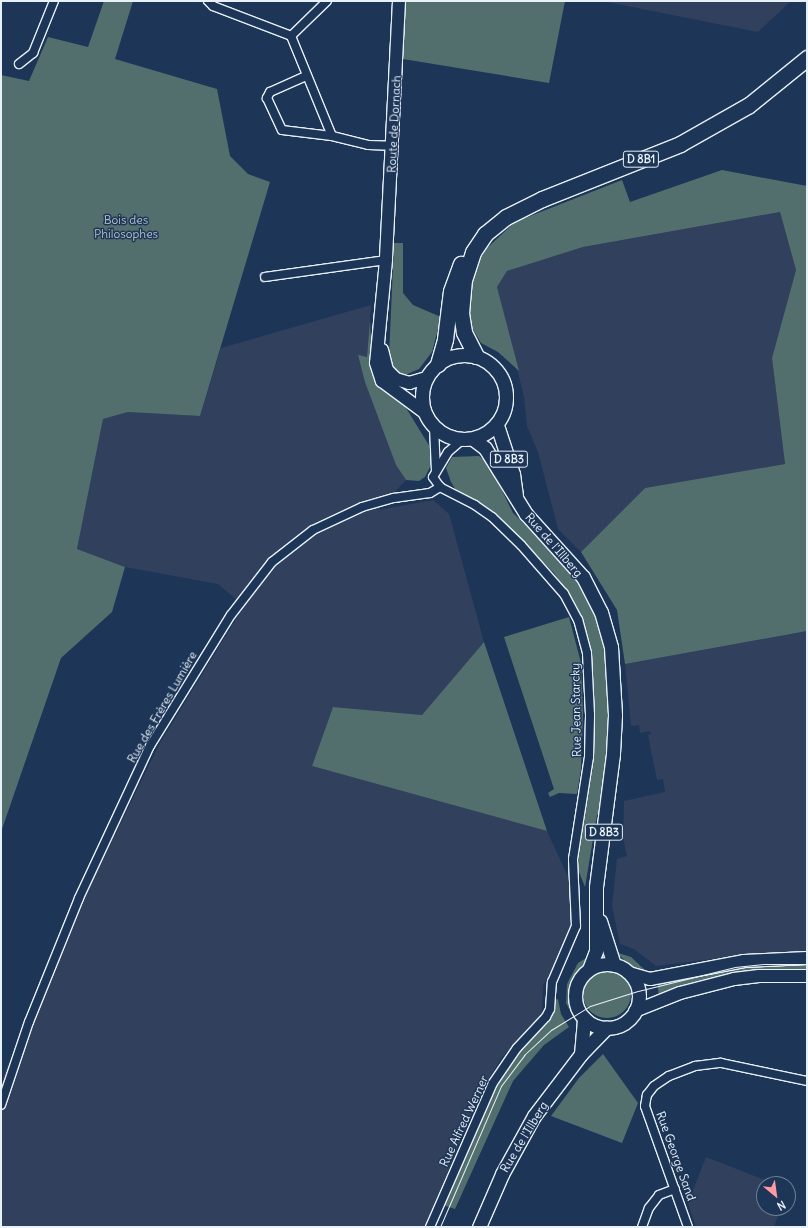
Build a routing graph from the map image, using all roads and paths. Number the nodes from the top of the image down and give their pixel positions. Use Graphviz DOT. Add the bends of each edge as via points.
graph roads {
  1 [pos="54,1"];
  2 [pos="208,1"];
  3 [pos="327,1"];
  4 [pos="399,1"];
  5 [pos="291,36"];
  6 [pos="807,58"];
  7 [pos="19,64"];
  8 [pos="306,76"];
  9 [pos="332,136"];
  10 [pos="392,146"];
  11 [pos="473,252"];
  12 [pos="386,260"];
  13 [pos="265,277"];
  14 [pos="380,331"];
  15 [pos="476,356"];
  16 [pos="438,364"];
  17 [pos="426,378"];
  18 [pos="424,412"];
  19 [pos="497,425"];
  20 [pos="434,427"];
  21 [pos="468,439"];
  22 [pos="435,474"];
  23 [pos="440,487"];
  24 [pos="516,495"];
  25 [pos="583,804"];
  26 [pos="596,910"];
  27 [pos="807,958"];
  28 [pos="614,965"];
  29 [pos="589,969"];
  30 [pos="628,972"];
  31 [pos="807,976"];
  32 [pos="634,1011"];
  33 [pos="584,1018"];
  34 [pos="607,1027"];
  35 [pos="581,1054"];
  36 [pos="807,1082"];
  37 [pos="1,1105"];
  38 [pos="675,1189"];
  39 [pos="430,1227"];
  40 [pos="479,1227"];
  41 [pos="642,1227"];
  42 [pos="688,1227"];
  1 -- 7 [label="street" via="33,53"];
  2 -- 5 [label="street" via="213,6"];
  3 -- 5 [label="street"];
  4 -- 10 [label="main road, Route de Dornach"];
  5 -- 8 [label="street"];
  6 -- 11 [label="highway, D 8B1" via="749,105 680,144 542,199 506,217 485,234"];
  8 -- 9 [label="street"];
  8 -- 9 [label="street" via="270,92 267,98 282,130"];
  9 -- 10 [label="street" via="368,145"];
  10 -- 12 [label="main road, Route de Dornach"];
  11 -- 15 [label="highway, D 8B1" via="464,280 461,313 464,332"];
  11 -- 16 [label="highway, D 8B1" via="463,261 456,274"];
  12 -- 13 [label="street"];
  12 -- 14 [label="main road, Route de Dornach"];
  14 -- 17 [label="main road" via="383,360 390,375 409,382"];
  14 -- 18 [label="main road" via="376,363 378,374 392,390"];
  15 -- 16 [label="main road" via="449,357"];
  15 -- 19 [label="main road" via="494,367 504,381 507,401"];
  16 -- 17 [label="main road"];
  17 -- 18 [label="main road" via="422,395"];
  18 -- 20 [label="main road"];
  19 -- 21 [label="main road"];
  19 -- 24 [label="main road, D 8B3" via="514,474"];
  20 -- 21 [label="main road" via="450,438"];
  20 -- 22 [label="street"];
  21 -- 22 [label="street" via="448,452"];
  21 -- 24 [label="main road, D 8B3" via="485,448"];
  22 -- 23 [label="street"];
  23 -- 25 [label="street, Rue Jean Starcky" via="492,517 556,583 573,610 582,634 589,673 589,757"];
  23 -- 37 [label="street, Rue des Frères Lumière" via="430,493 394,498 362,507 327,522 284,552 256,580 225,624 150,746 51,964"];
  24 -- 26 [label="main road, Rue de l'Illberg / D 8B3" via="526,514 573,563 589,586 601,612 613,662 613,754 597,873"];
  25 -- 39 [label="street, Rue Alfred Werner" via="573,859 576,926 552,982 550,1010 540,1025 517,1048 493,1083"];
  26 -- 28 [label="main road, D 8B3"];
  26 -- 29 [label="main road, D 8B3" via="596,951"];
  27 -- 30 [label="main road" via="744,961 650,980"];
  28 -- 29 [label="main road" via="601,964"];
  28 -- 30 [label="main road"];
  29 -- 33 [label="main road" via="578,982 575,994 576,1005"];
  30 -- 32 [label="main road" via="638,991"];
  31 -- 32 [label="main road" via="774,975 734,979 660,1000"];
  32 -- 34 [label="main road" via="624,1022"];
  33 -- 34 [label="main road" via="591,1023"];
  33 -- 35 [label="main road"];
  34 -- 35 [label="main road, Rue de l'Illberg"];
  35 -- 40 [label="main road, Rue de l'Illberg" via="524,1132"];
  36 -- 38 [label="street, Rue George Sand" via="722,1063 695,1066 669,1076 654,1086 647,1095 645,1106"];
  38 -- 41 [label="street" via="659,1195 649,1208"];
  38 -- 42 [label="street, Rue George Sand"];
}
